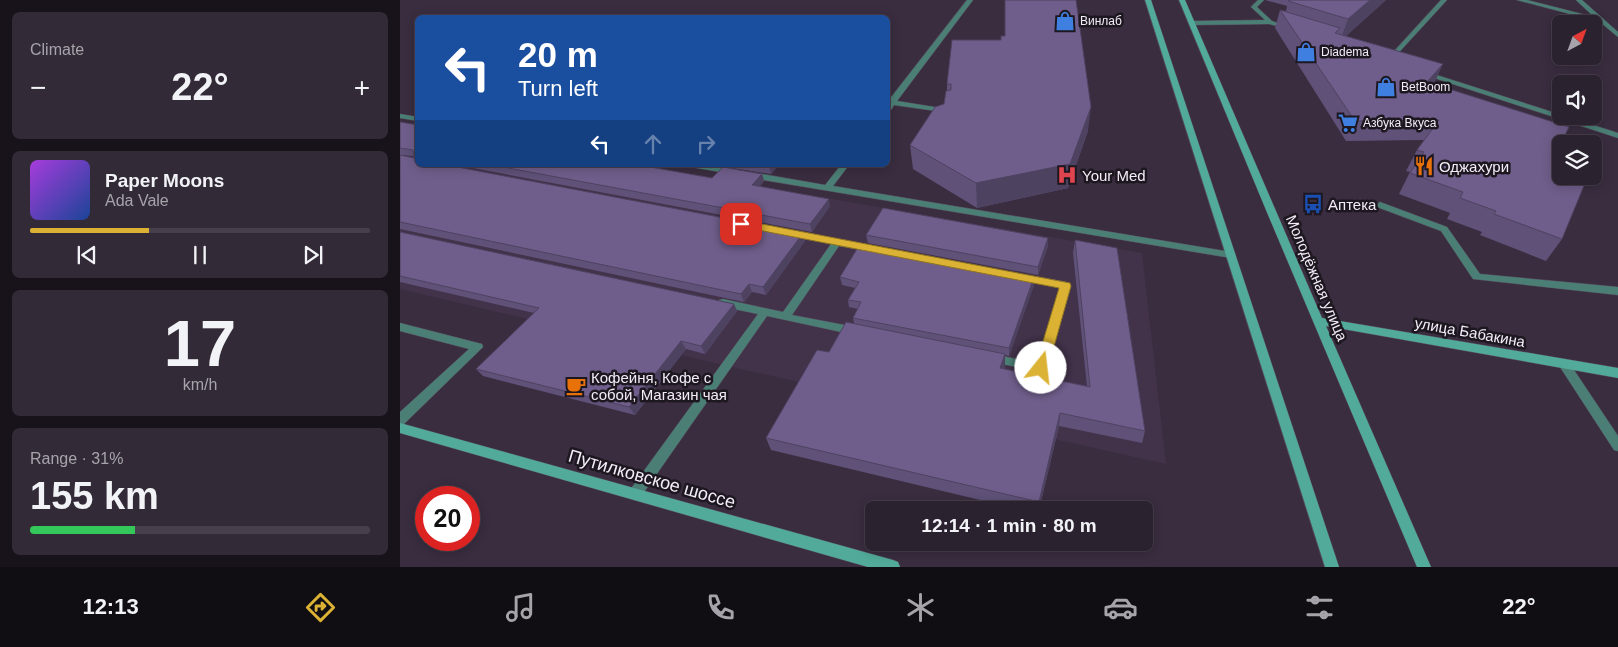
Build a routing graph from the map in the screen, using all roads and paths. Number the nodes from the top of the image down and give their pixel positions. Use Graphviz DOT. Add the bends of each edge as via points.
graph roads {
  1 [pos="970,0"];
  2 [pos="1148,0"];
  3 [pos="1182,0"];
  4 [pos="1261,0"];
  5 [pos="1444,0"];
  6 [pos="1520,0"];
  7 [pos="1579,0"];
  8 [pos="1603,21"];
  9 [pos="1270,22"];
  10 [pos="1192,23"];
  11 [pos="1297,31"];
  12 [pos="1618,35"];
  13 [pos="1379,58"];
  14 [pos="1388,61"];
  15 [pos="1397,64"];
  16 [pos="1416,70"];
  17 [pos="890,105"];
  18 [pos="948,111"];
  19 [pos="400,116"];
  20 [pos="415,118"];
  21 [pos="1618,136"];
  22 [pos="704,167"];
  23 [pos="844,167"];
  24 [pos="828,188"];
  25 [pos="1380,206"];
  26 [pos="778,230"];
  27 [pos="837,242"];
  28 [pos="884,251"];
  29 [pos="1231,255"];
  30 [pos="1008,275"];
  31 [pos="1618,291"];
  32 [pos="708,300"];
  33 [pos="765,312"];
  34 [pos="785,317"];
  35 [pos="1318,321"];
  36 [pos="400,327"];
  37 [pos="871,334"];
  38 [pos="984,357"];
  39 [pos="1564,364"];
  40 [pos="1618,373"];
  41 [pos="400,420"];
  42 [pos="400,428"];
  43 [pos="1618,446"];
  44 [pos="635,494"];
  45 [pos="893,567"];
  46 [pos="1332,567"];
  47 [pos="1424,567"];
  1 -- 17 [label="lane"];
  2 -- 29 [label="main road"];
  3 -- 10 [label="main road, Молодёжная улица"];
  4 -- 9 [label="lane" via="1254,7"];
  5 -- 14 [label="lane"];
  6 -- 8 [label="lane"];
  7 -- 8 [label="lane"];
  8 -- 12 [label="lane"];
  9 -- 10 [label="lane"];
  9 -- 11 [label="lane"];
  10 -- 35 [label="main road, Молодёжная улица"];
  13 -- 14 [label="lane"];
  14 -- 15 [label="lane"];
  16 -- 21 [label="lane"];
  17 -- 18 [label="lane"];
  19 -- 20 [label="lane"];
  22 -- 24 [label="lane"];
  23 -- 24 [label="lane"];
  24 -- 29 [label="lane"];
  25 -- 31 [label="lane" via="1444,230 1476,278"];
  26 -- 27 [label="lane"];
  27 -- 28 [label="lane"];
  27 -- 34 [label="lane"];
  29 -- 46 [label="main road"];
  30 -- 38 [label="lane" via="1066,286 1041,368"];
  32 -- 33 [label="lane"];
  33 -- 34 [label="lane"];
  33 -- 44 [label="lane"];
  34 -- 37 [label="lane"];
  35 -- 39 [label="main road, улица Бабакина"];
  35 -- 47 [label="main road, Молодёжная улица"];
  36 -- 41 [label="lane" via="478,346"];
  39 -- 40 [label="main road, улица Бабакина"];
  39 -- 43 [label="lane"];
  42 -- 44 [label="main road, Путилковское шоссе"];
  44 -- 45 [label="main road, Путилковское шоссе"];
}
